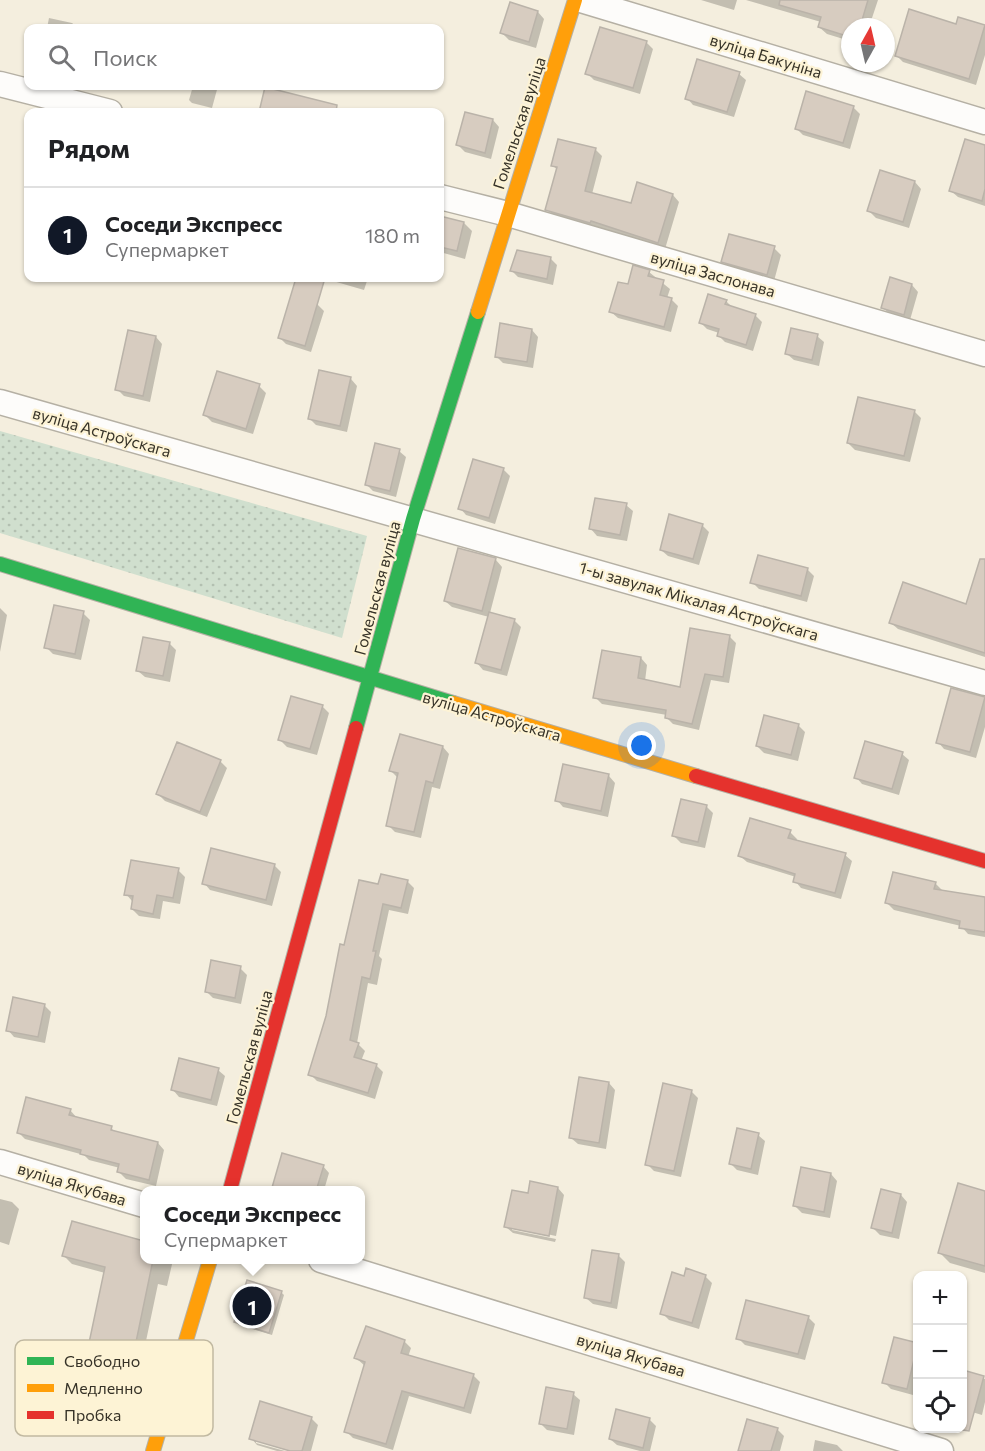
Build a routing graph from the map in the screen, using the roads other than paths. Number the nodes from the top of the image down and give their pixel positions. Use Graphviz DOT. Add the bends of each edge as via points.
graph roads {
  1 [pos="575,0"];
  2 [pos="581,0"];
  3 [pos="0,84"];
  4 [pos="94,108"];
  5 [pos="985,122"];
  6 [pos="444,198"];
  7 [pos="508,214"];
  8 [pos="985,354"];
  9 [pos="0,402"];
  10 [pos="413,519"];
  11 [pos="0,564"];
  12 [pos="370,680"];
  13 [pos="985,683"];
  14 [pos="985,861"];
  15 [pos="0,1162"];
  16 [pos="231,1186"];
  17 [pos="140,1204"];
  18 [pos="209,1264"];
  19 [pos="334,1264"];
  20 [pos="186,1340"];
  21 [pos="157,1436"];
  22 [pos="153,1451"];
  23 [pos="941,1451"];
  1 -- 7 [label="street, Гомельская вуліца"];
  2 -- 5 [label="street, вуліца Бакуніна"];
  3 -- 4 [label="street"];
  6 -- 7 [label="street, вуліца Заслонава"];
  7 -- 8 [label="street, вуліца Заслонава"];
  7 -- 10 [label="street, Гомельская вуліца"];
  9 -- 10 [label="street, вуліца Астроўскага"];
  10 -- 12 [label="street, Гомельская вуліца"];
  10 -- 13 [label="street, 1-ы завулак Мікалая Астроўскага"];
  11 -- 12 [label="street, вуліца Астроўскага"];
  12 -- 14 [label="street, вуліца Астроўскага"];
  12 -- 16 [label="street, Гомельская вуліца"];
  15 -- 17 [label="street, вуліца Якубава"];
  18 -- 20 [label="street"];
  19 -- 23 [label="street, вуліца Якубава"];
  21 -- 22 [label="street"];
}
